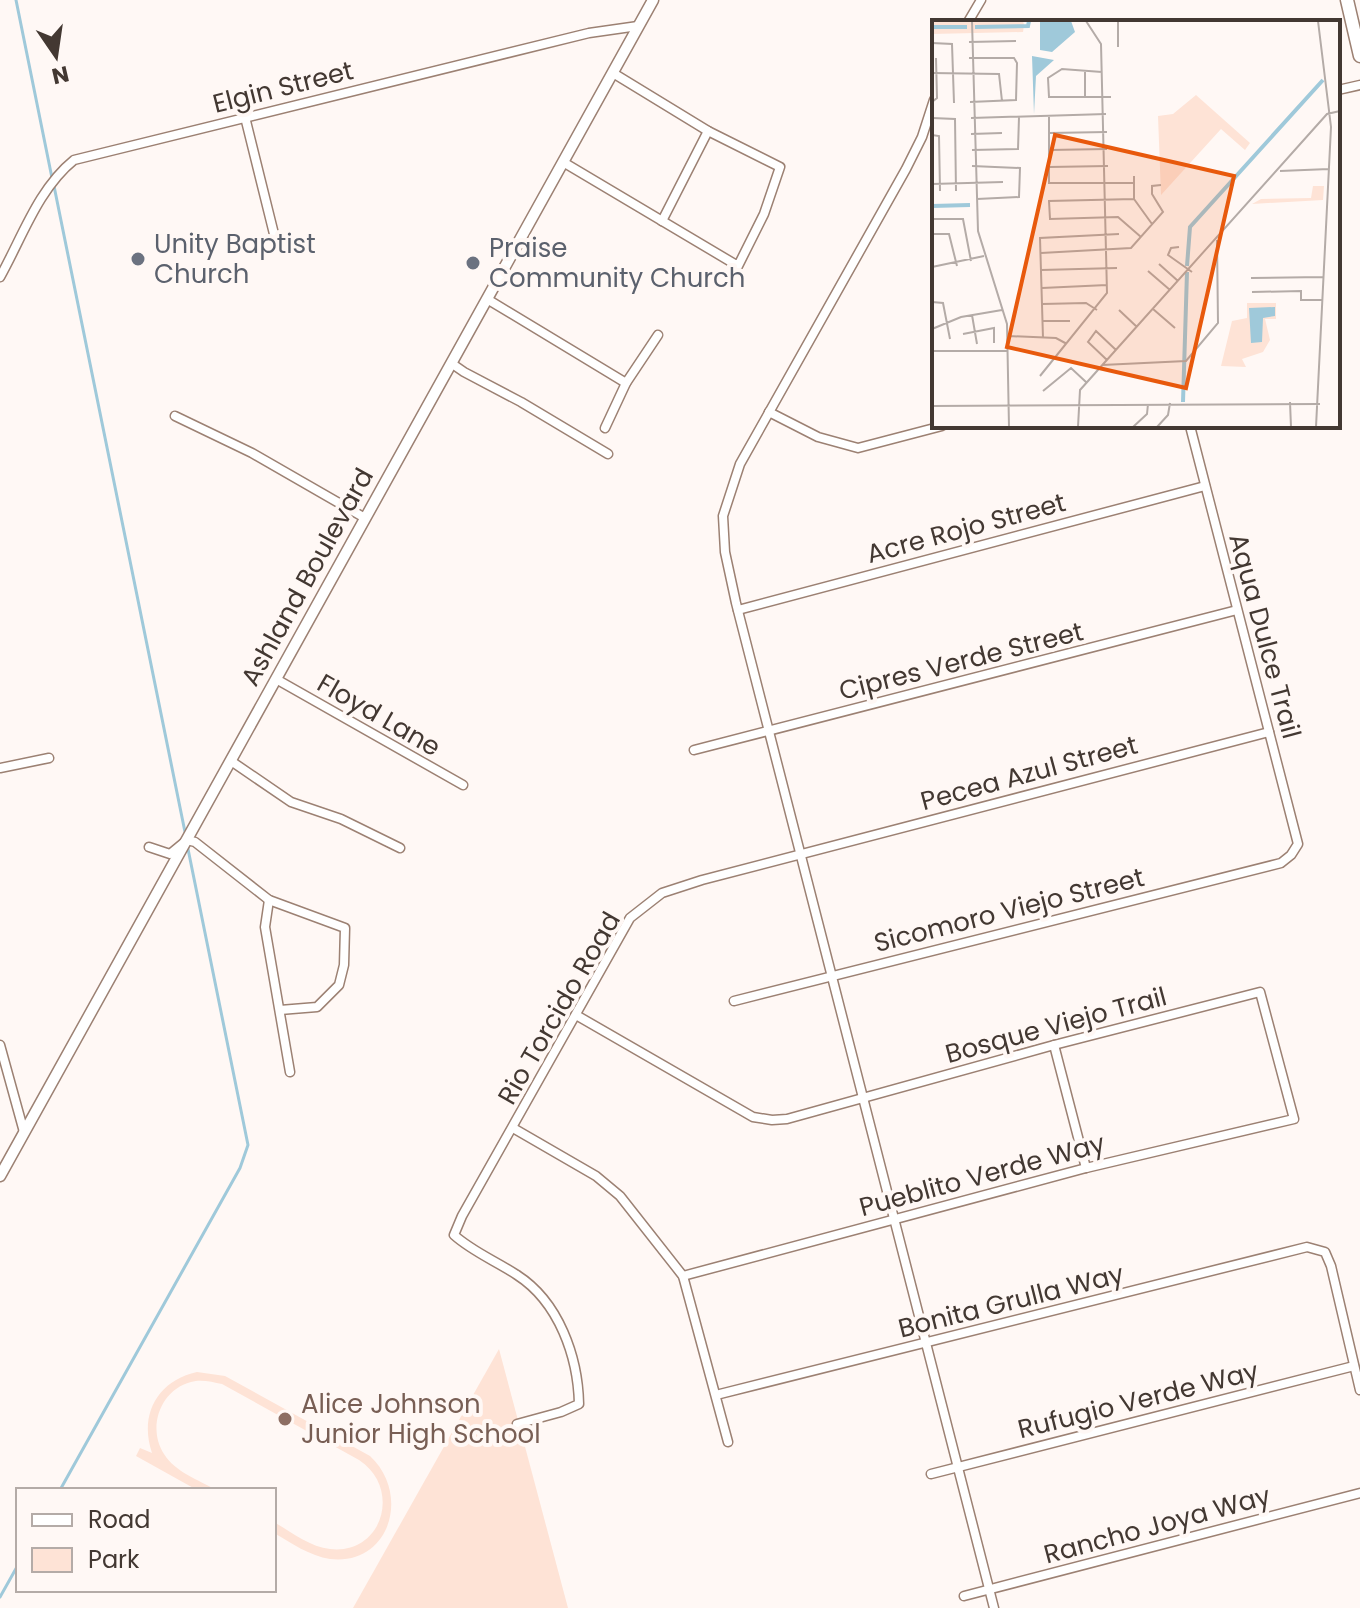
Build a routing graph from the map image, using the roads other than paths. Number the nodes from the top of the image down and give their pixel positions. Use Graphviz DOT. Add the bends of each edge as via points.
graph roads {
  1 [pos="653,0"];
  2 [pos="981,0"];
  3 [pos="1347,0"];
  4 [pos="969,20"];
  5 [pos="638,26"];
  6 [pos="1360,56"];
  7 [pos="613,73"];
  8 [pos="1360,85"];
  9 [pos="1340,90"];
  10 [pos="245,117"];
  11 [pos="931,119"];
  12 [pos="708,131"];
  13 [pos="563,162"];
  14 [pos="662,221"];
  15 [pos="275,238"];
  16 [pos="0,277"];
  17 [pos="487,299"];
  18 [pos="658,335"];
  19 [pos="451,363"];
  20 [pos="626,383"];
  21 [pos="769,412"];
  22 [pos="175,416"];
  23 [pos="605,428"];
  24 [pos="934,428"];
  25 [pos="1190,428"];
  26 [pos="608,454"];
  27 [pos="1205,486"];
  28 [pos="365,518"];
  29 [pos="738,610"];
  30 [pos="1237,610"];
  31 [pos="276,679"];
  32 [pos="769,731"];
  33 [pos="1269,732"];
  34 [pos="694,750"];
  35 [pos="49,758"];
  36 [pos="231,761"];
  37 [pos="0,768"];
  38 [pos="463,785"];
  39 [pos="187,840"];
  40 [pos="149,847"];
  41 [pos="400,848"];
  42 [pos="800,854"];
  43 [pos="1291,855"];
  44 [pos="269,900"];
  45 [pos="831,975"];
  46 [pos="734,1001"];
  47 [pos="280,1010"];
  48 [pos="576,1015"];
  49 [pos="0,1045"];
  50 [pos="1054,1045"];
  51 [pos="290,1072"];
  52 [pos="863,1099"];
  53 [pos="1294,1119"];
  54 [pos="513,1128"];
  55 [pos="24,1132"];
  56 [pos="1086,1168"];
  57 [pos="0,1176"];
  58 [pos="894,1218"];
  59 [pos="683,1276"];
  60 [pos="926,1344"];
  61 [pos="1354,1366"];
  62 [pos="1360,1390"];
  63 [pos="716,1395"];
  64 [pos="517,1424"];
  65 [pos="728,1442"];
  66 [pos="958,1467"];
  67 [pos="931,1474"];
  68 [pos="1360,1493"];
  69 [pos="989,1589"];
  70 [pos="964,1596"];
  71 [pos="994,1608"];
  1 -- 5 [label="street, Ashland Boulevard"];
  2 -- 4 [label="street"];
  3 -- 6 [label="main road"];
  5 -- 7 [label="street, Ashland Boulevard"];
  5 -- 10 [label="street, Elgin Street" via="589,33"];
  7 -- 12 [label="street"];
  7 -- 13 [label="street, Ashland Boulevard"];
  8 -- 9 [label="street"];
  10 -- 15 [label="street"];
  10 -- 16 [label="street, Elgin Street" via="74,160 48,188"];
  11 -- 21 [label="street"];
  12 -- 14 [label="street"];
  12 -- 14 [label="street" via="780,167 738,266"];
  13 -- 14 [label="street"];
  13 -- 17 [label="street, Ashland Boulevard"];
  17 -- 19 [label="street, Ashland Boulevard"];
  17 -- 20 [label="street"];
  18 -- 20 [label="street"];
  19 -- 26 [label="street"];
  19 -- 28 [label="street, Ashland Boulevard"];
  20 -- 23 [label="street"];
  21 -- 24 [label="street" via="818,437 858,448"];
  21 -- 29 [label="street" via="740,464 723,516"];
  22 -- 28 [label="street"];
  25 -- 27 [label="street, Aqua Dulce Trail"];
  27 -- 29 [label="street, Acre Rojo Street"];
  27 -- 30 [label="street, Aqua Dulce Trail"];
  28 -- 31 [label="street, Ashland Boulevard"];
  29 -- 32 [label="street"];
  30 -- 32 [label="street, Cipres Verde Street"];
  30 -- 33 [label="street, Aqua Dulce Trail"];
  31 -- 36 [label="street, Ashland Boulevard"];
  31 -- 38 [label="street, Floyd Lane"];
  32 -- 34 [label="street, Cipres Verde Street"];
  32 -- 42 [label="street"];
  33 -- 42 [label="street, Pecea Azul Street"];
  33 -- 43 [label="street, Aqua Dulce Trail" via="1298,844"];
  35 -- 37 [label="street"];
  36 -- 39 [label="street, Ashland Boulevard"];
  36 -- 41 [label="street" via="291,802"];
  39 -- 40 [label="street" via="170,854"];
  39 -- 44 [label="street"];
  39 -- 55 [label="street, Ashland Boulevard"];
  42 -- 45 [label="street"];
  42 -- 48 [label="street, Rio Torcido Road" via="662,893 630,918"];
  43 -- 45 [label="street, Sicomoro Viejo Street" via="1281,863"];
  44 -- 47 [label="street" via="265,927"];
  44 -- 47 [label="street" via="345,928 339,985 317,1007"];
  45 -- 46 [label="street, Sicomoro Viejo Street"];
  45 -- 52 [label="street"];
  47 -- 51 [label="street"];
  48 -- 52 [label="street, Bosque Viejo Trail" via="753,1117 787,1119"];
  48 -- 54 [label="street, Rio Torcido Road"];
  49 -- 55 [label="street"];
  50 -- 52 [label="street, Bosque Viejo Trail"];
  50 -- 53 [label="street, Bosque Viejo Trail" via="1260,992"];
  50 -- 56 [label="street"];
  52 -- 58 [label="street"];
  53 -- 56 [label="street, Pueblito Verde Way"];
  54 -- 59 [label="street" via="596,1176 620,1196"];
  54 -- 64 [label="street, Rio Torcido Road" via="454,1235 516,1274 545,1300 568,1344 579,1386 579,1404"];
  55 -- 57 [label="street, Ashland Boulevard"];
  56 -- 58 [label="street, Pueblito Verde Way"];
  58 -- 59 [label="street, Pueblito Verde Way"];
  58 -- 60 [label="street"];
  59 -- 63 [label="street"];
  60 -- 61 [label="street, Bonita Grulla Way" via="1307,1247 1325,1252 1331,1266"];
  60 -- 63 [label="street, Bonita Grulla Way"];
  60 -- 66 [label="street"];
  61 -- 62 [label="street"];
  61 -- 66 [label="street, Rufugio Verde Way"];
  63 -- 65 [label="street"];
  66 -- 67 [label="street, Rufugio Verde Way"];
  66 -- 69 [label="street"];
  68 -- 69 [label="street, Rancho Joya Way"];
  69 -- 70 [label="street, Rancho Joya Way"];
  69 -- 71 [label="street"];
}
